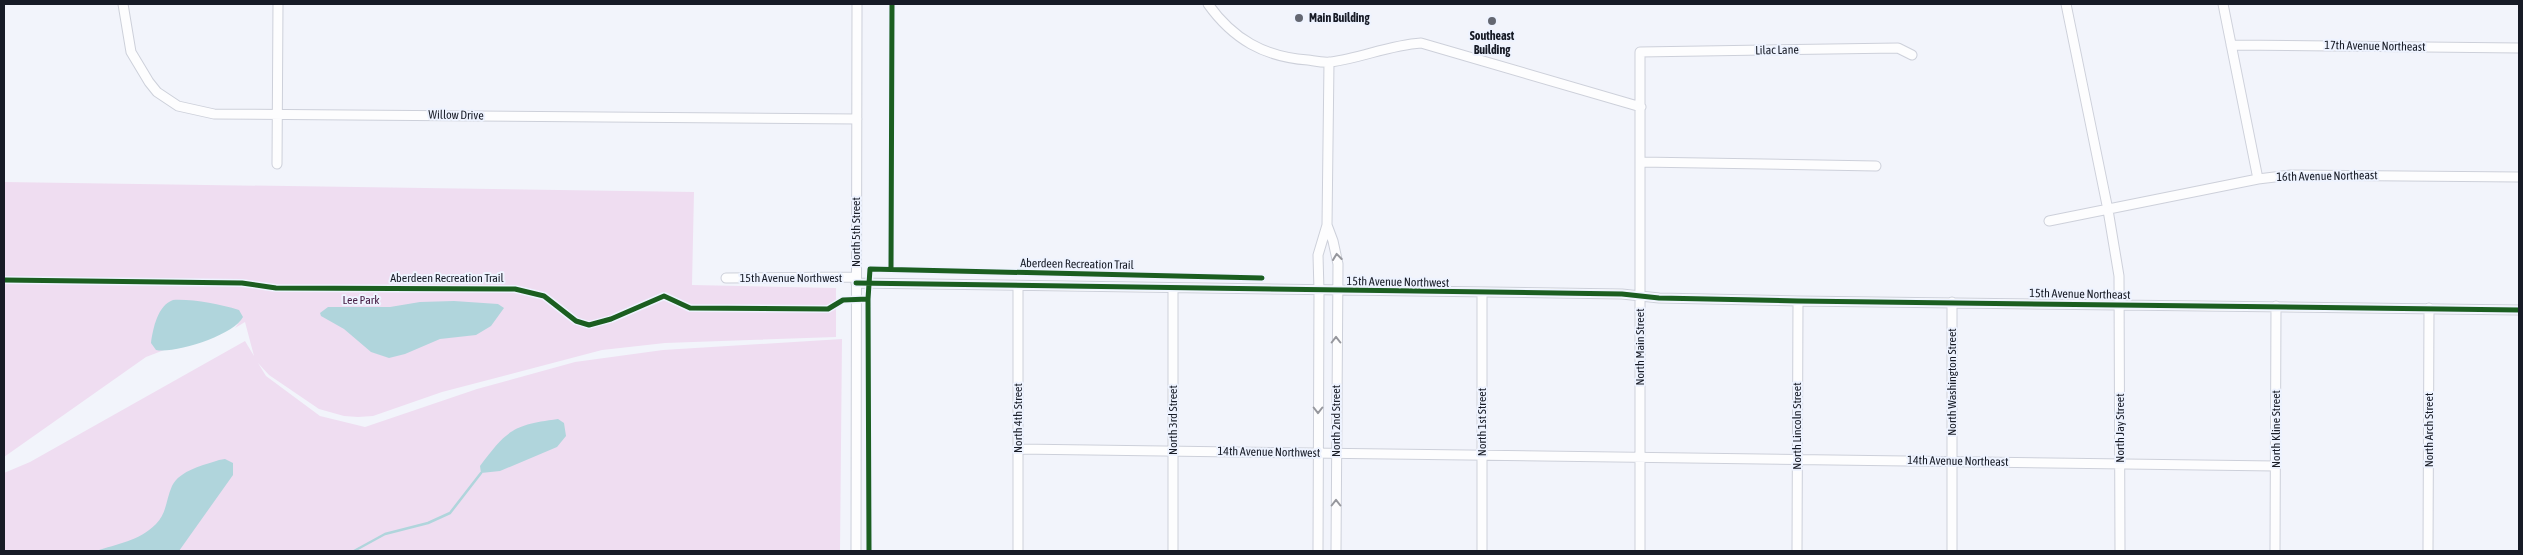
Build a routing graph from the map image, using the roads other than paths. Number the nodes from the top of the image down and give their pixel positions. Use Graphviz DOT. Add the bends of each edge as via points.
graph roads {
  1 [pos="123,4"];
  2 [pos="278,4"];
  3 [pos="856,4"];
  4 [pos="1208,4"];
  5 [pos="2066,4"];
  6 [pos="2224,4"];
  7 [pos="2231,45"];
  8 [pos="2519,48"];
  9 [pos="1640,52"];
  10 [pos="1912,55"];
  11 [pos="1329,62"];
  12 [pos="1641,107"];
  13 [pos="277,113"];
  14 [pos="857,119"];
  15 [pos="1640,162"];
  16 [pos="277,164"];
  17 [pos="1876,166"];
  18 [pos="2519,177"];
  19 [pos="2258,179"];
  20 [pos="2108,210"];
  21 [pos="2049,221"];
  22 [pos="1327,225"];
  23 [pos="726,278"];
  24 [pos="856,280"];
  25 [pos="1018,286"];
  26 [pos="1173,289"];
  27 [pos="1319,291"];
  28 [pos="1336,291"];
  29 [pos="1482,293"];
  30 [pos="1640,296"];
  31 [pos="1798,301"];
  32 [pos="1952,302"];
  33 [pos="2121,304"];
  34 [pos="2276,306"];
  35 [pos="2429,308"];
  36 [pos="2519,310"];
  37 [pos="1018,449"];
  38 [pos="1173,451"];
  39 [pos="1318,453"];
  40 [pos="1336,453"];
  41 [pos="1482,455"];
  42 [pos="1640,457"];
  43 [pos="1797,459"];
  44 [pos="1952,461"];
  45 [pos="2120,463"];
  46 [pos="2275,466"];
  47 [pos="856,551"];
  48 [pos="1018,551"];
  49 [pos="1173,551"];
  50 [pos="1318,551"];
  51 [pos="1336,551"];
  52 [pos="1482,551"];
  53 [pos="1640,551"];
  54 [pos="1798,551"];
  55 [pos="1952,551"];
  56 [pos="2120,551"];
  57 [pos="2275,551"];
  58 [pos="2428,551"];
  1 -- 13 [label="street, Willow Drive" via="131,52 148,82 167,100 189,110 214,114"];
  2 -- 13 [label="street"];
  3 -- 14 [label="street, North 5th Street"];
  4 -- 11 [label="street" via="1222,23 1242,40 1278,55"];
  5 -- 20 [label="street, North Jay Street"];
  6 -- 7 [label="street"];
  7 -- 8 [label="street, 17th Avenue Northeast"];
  7 -- 19 [label="street"];
  9 -- 10 [label="street, Lilac Lane" via="1898,48"];
  9 -- 12 [label="street, North Main Street"];
  11 -- 12 [label="street" via="1421,43"];
  11 -- 22 [label="street"];
  12 -- 15 [label="street, North Main Street"];
  13 -- 14 [label="street, Willow Drive"];
  13 -- 16 [label="street"];
  14 -- 24 [label="street, North 5th Street"];
  15 -- 17 [label="street"];
  15 -- 30 [label="street, North Main Street"];
  18 -- 19 [label="street, 16th Avenue Northeast" via="2306,174"];
  19 -- 20 [label="street, 16th Avenue Northeast"];
  20 -- 21 [label="street, 16th Avenue Northeast"];
  20 -- 33 [label="street, North Jay Street" via="2120,276"];
  22 -- 27 [label="street, North 2nd Street" via="1318,255"];
  28 -- 22 [label="street, North 2nd Street, one-way" via="1337,255"];
  23 -- 24 [label="street, 15th Avenue Northwest"];
  24 -- 25 [label="street, 15th Avenue Northwest"];
  24 -- 47 [label="street, North 5th Street"];
  25 -- 26 [label="street, 15th Avenue Northwest"];
  25 -- 37 [label="street, North 4th Street"];
  26 -- 27 [label="street, 15th Avenue Northwest"];
  26 -- 38 [label="street, North 3rd Street"];
  27 -- 28 [label="street, 15th Avenue Northwest"];
  27 -- 39 [label="street, North 2nd Street, one-way"];
  28 -- 29 [label="street, 15th Avenue Northwest"];
  40 -- 28 [label="street, North 2nd Street, one-way"];
  29 -- 30 [label="street, 15th Avenue Northwest"];
  29 -- 41 [label="street, North 1st Street"];
  30 -- 31 [label="street, 15th Avenue Northeast"];
  30 -- 42 [label="street, North Main Street"];
  31 -- 32 [label="street, 15th Avenue Northeast"];
  31 -- 43 [label="street, North Lincoln Street"];
  32 -- 33 [label="street, 15th Avenue Northeast"];
  32 -- 44 [label="street, North Washington Street"];
  33 -- 34 [label="street, 15th Avenue Northeast"];
  33 -- 45 [label="street, North Jay Street"];
  34 -- 35 [label="street, 15th Avenue Northeast"];
  34 -- 46 [label="street, North Kline Street"];
  35 -- 36 [label="street, 15th Avenue Northeast"];
  35 -- 58 [label="street, North Arch Street"];
  37 -- 38 [label="street, 14th Avenue Northwest"];
  37 -- 48 [label="street, North 4th Street"];
  38 -- 39 [label="street, 14th Avenue Northwest"];
  38 -- 49 [label="street, North 3rd Street"];
  39 -- 40 [label="street, 14th Avenue Northwest"];
  39 -- 50 [label="street, North 2nd Street"];
  40 -- 41 [label="street, 14th Avenue Northwest"];
  51 -- 40 [label="street, North 2nd Street, one-way"];
  41 -- 42 [label="street, 14th Avenue Northwest"];
  41 -- 52 [label="street, North 1st Street"];
  42 -- 43 [label="street, 14th Avenue Northeast"];
  42 -- 53 [label="street, North Main Street"];
  43 -- 44 [label="street, 14th Avenue Northeast"];
  43 -- 54 [label="street, North Lincoln Street"];
  44 -- 45 [label="street, 14th Avenue Northeast"];
  44 -- 55 [label="street, North Washington Street"];
  45 -- 46 [label="street, 14th Avenue Northeast"];
  45 -- 56 [label="street, North Jay Street"];
  46 -- 57 [label="street, North Kline Street"];
}
